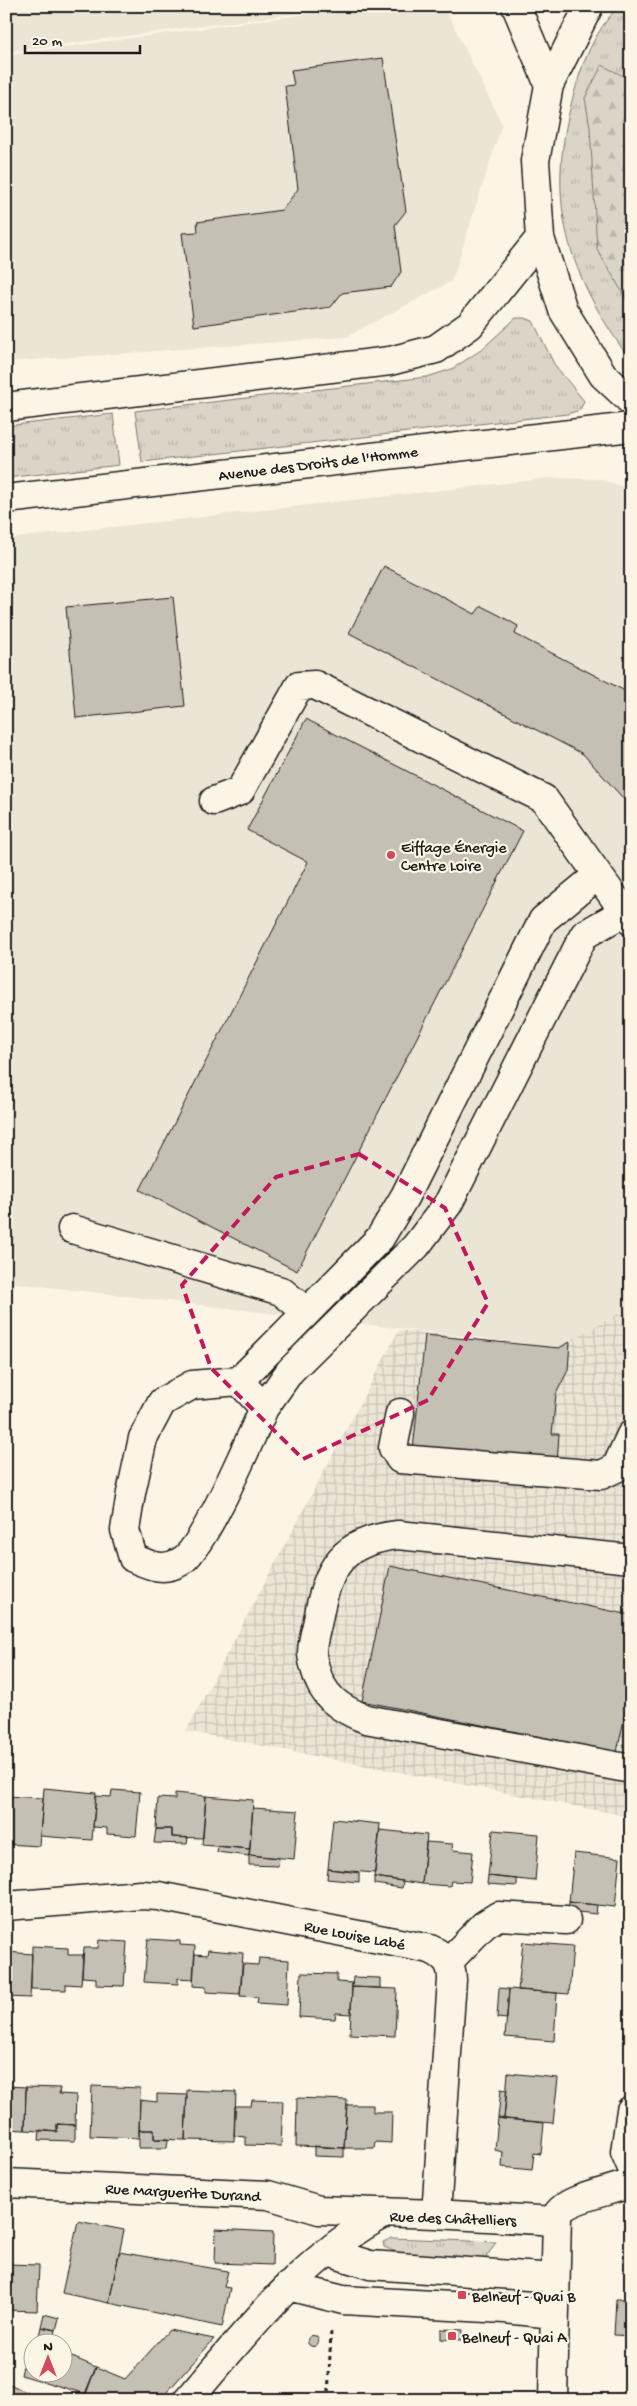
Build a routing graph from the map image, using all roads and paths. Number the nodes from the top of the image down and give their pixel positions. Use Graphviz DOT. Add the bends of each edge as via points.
graph roads {
  1 [pos="516,6"];
  2 [pos="589,6"];
  3 [pos="549,85"];
  4 [pos="540,238"];
  5 [pos="631,401"];
  6 [pos="6,407"];
  7 [pos="631,427"];
  8 [pos="6,499"];
  9 [pos="214,801"];
  10 [pos="598,875"];
  11 [pos="628,916"];
  12 [pos="72,1229"];
  13 [pos="306,1312"];
  14 [pos="239,1381"];
  15 [pos="264,1408"];
  16 [pos="400,1413"];
  17 [pos="631,1435"];
  18 [pos="631,1559"];
  19 [pos="631,1769"];
  20 [pos="6,1906"];
  21 [pos="566,1920"];
  22 [pos="449,1961"];
  23 [pos="631,2110"];
  24 [pos="631,2166"];
  25 [pos="6,2183"];
  26 [pos="631,2184"];
  27 [pos="388,2212"];
  28 [pos="436,2214"];
  29 [pos="556,2221"];
  30 [pos="328,2252"];
  31 [pos="555,2278"];
  32 [pos="288,2286"];
  33 [pos="554,2314"];
  34 [pos="331,2323"];
  35 [pos="188,2400"];
  36 [pos="328,2400"];
  37 [pos="553,2400"];
  1 -- 3 [label="street"];
  2 -- 3 [label="street"];
  3 -- 4 [label="street" via="535,161"];
  4 -- 5 [label="street" via="563,310 603,375"];
  4 -- 6 [label="street" via="470,325 436,348 390,361"];
  7 -- 8 [label="street, Avenue des Droits de l'Homme"];
  9 -- 10 [label="street" via="240,791 299,686 315,685 544,799"];
  10 -- 11 [label="street"];
  10 -- 13 [label="street" via="543,920 405,1196 380,1238"];
  11 -- 15 [label="street" via="584,935 448,1204 416,1246 290,1371"];
  12 -- 13 [label="street" via="281,1291"];
  13 -- 14 [label="street"];
  14 -- 15 [label="street"];
  14 -- 15 [label="street" via="192,1385 162,1402 143,1438 131,1493 125,1530 133,1558 158,1569 181,1562 205,1531"];
  16 -- 17 [label="street" via="393,1448 400,1459 601,1475 616,1468"];
  18 -- 19 [label="street" via="398,1535 374,1538 352,1550 334,1567 323,1588 312,1654 318,1678 328,1698 346,1712 366,1720"];
  20 -- 22 [label="street, Rue Louise Labé" via="158,1896 430,1949"];
  21 -- 22 [label="street" via="498,1916 484,1925"];
  22 -- 28 [label="street" via="452,1980"];
  23 -- 24 [label="street" via="625,2152"];
  25 -- 27 [label="street, Rue Marguerite Durand" via="268,2195 318,2210"];
  26 -- 29 [label="street" via="564,2206"];
  27 -- 28 [label="street, Rue des Châtelliers"];
  27 -- 30 [label="street, Rue des Châtelliers"];
  28 -- 29 [label="street, Rue des Châtelliers"];
  29 -- 31 [label="street"];
  30 -- 31 [label="street" via="370,2265"];
  30 -- 32 [label="street, Rue des Châtelliers"];
  31 -- 33 [label="street"];
  32 -- 33 [label="street" via="343,2300"];
  32 -- 35 [label="street, Rue des Châtelliers"];
  33 -- 37 [label="street"];
  34 -- 36 [label="path"];
}
